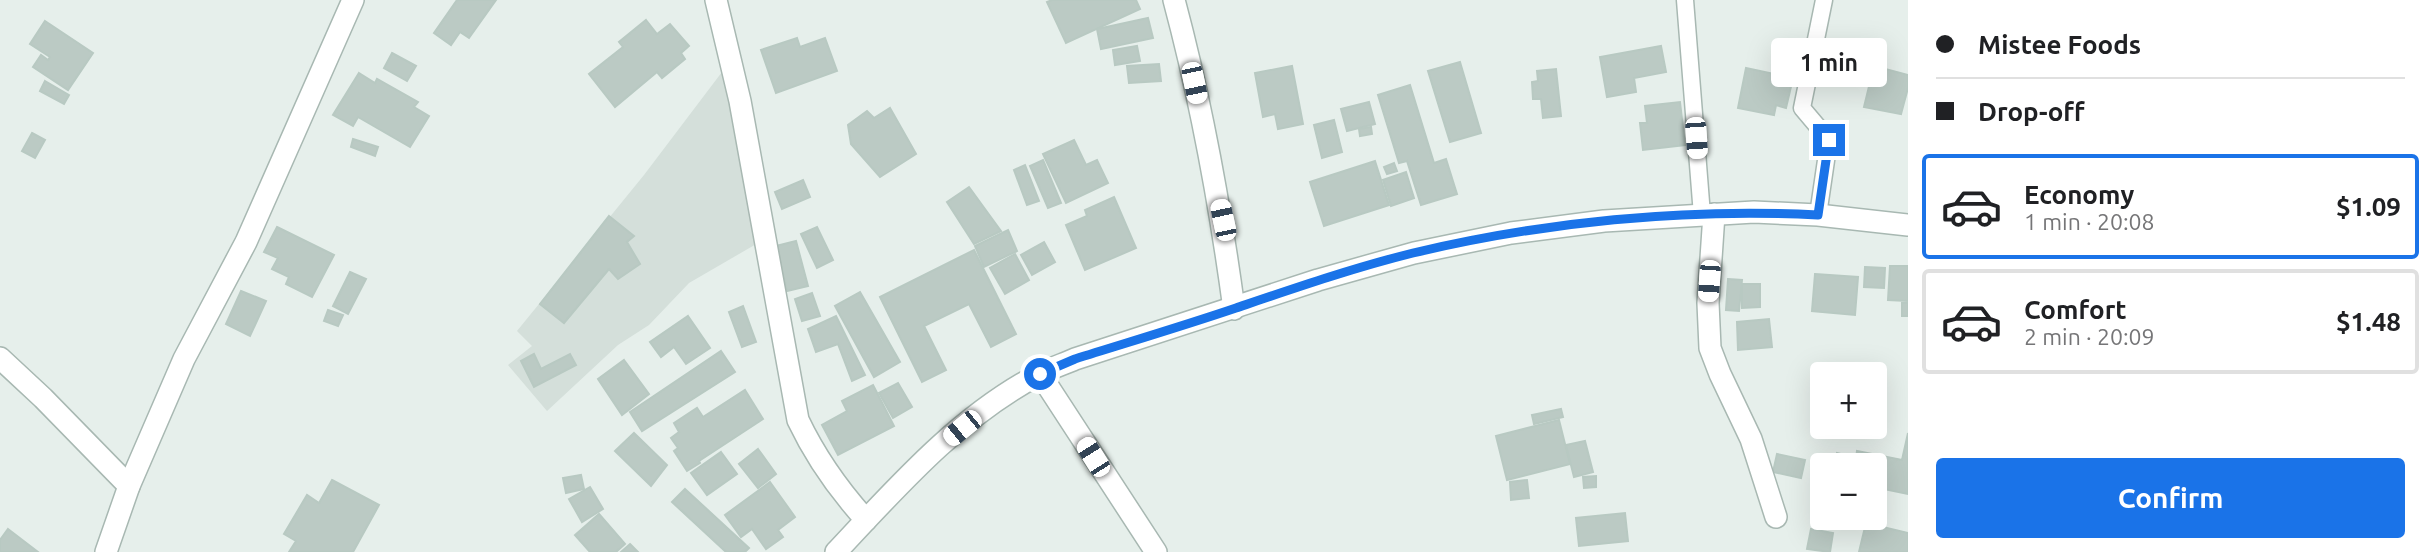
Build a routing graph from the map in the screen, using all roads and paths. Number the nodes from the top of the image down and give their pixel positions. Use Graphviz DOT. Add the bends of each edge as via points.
graph roads {
  1 [pos="353,0"];
  2 [pos="716,0"];
  3 [pos="1174,0"];
  4 [pos="1685,0"];
  5 [pos="1824,0"];
  6 [pos="1708,215"];
  7 [pos="1818,215"];
  8 [pos="1908,225"];
  9 [pos="1234,309"];
  10 [pos="0,358"];
  11 [pos="1040,374"];
  12 [pos="129,486"];
  13 [pos="1776,517"];
  14 [pos="866,520"];
  15 [pos="106,552"];
  16 [pos="836,552"];
  17 [pos="1156,552"];
  1 -- 12 [label="street" via="282,166 184,359"];
  2 -- 14 [label="street" via="740,101 798,420 838,490"];
  3 -- 9 [label="street" via="1223,220"];
  4 -- 6 [label="lane"];
  5 -- 7 [label="lane" via="1802,108 1829,140"];
  6 -- 7 [label="street"];
  6 -- 9 [label="street" via="1511,233 1318,279"];
  6 -- 13 [label="street" via="1710,348 1751,439"];
  7 -- 8 [label="street"];
  9 -- 11 [label="street"];
  10 -- 12 [label="street"];
  11 -- 14 [label="street" via="993,403 947,441"];
  11 -- 17 [label="street"];
  12 -- 15 [label="street"];
  14 -- 16 [label="street"];
}
